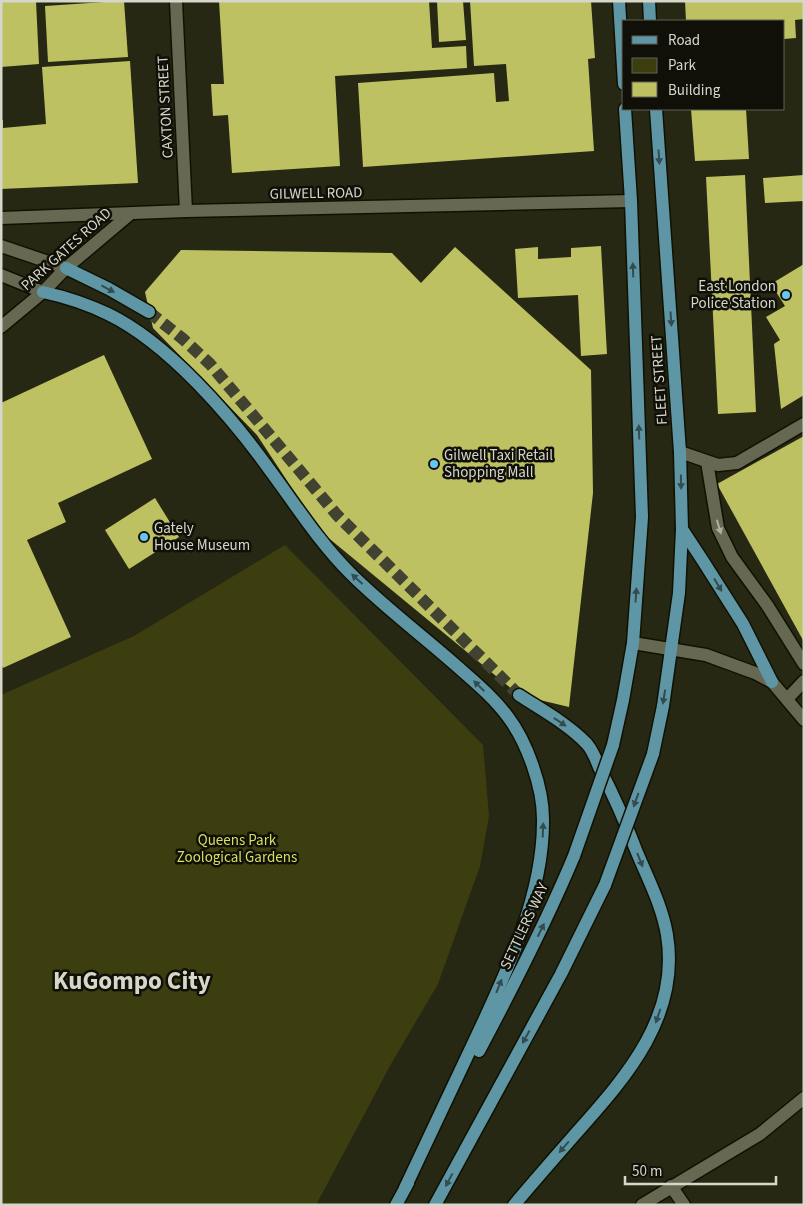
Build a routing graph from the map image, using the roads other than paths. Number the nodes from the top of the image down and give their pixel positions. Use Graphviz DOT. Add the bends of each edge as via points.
graph roads {
  1 [pos="176,1"];
  2 [pos="619,1"];
  3 [pos="649,1"];
  4 [pos="650,20"];
  5 [pos="622,51"];
  6 [pos="625,110"];
  7 [pos="656,110"];
  8 [pos="631,201"];
  9 [pos="186,211"];
  10 [pos="130,214"];
  11 [pos="1,218"];
  12 [pos="1,246"];
  13 [pos="66,268"];
  14 [pos="1,275"];
  15 [pos="43,292"];
  16 [pos="149,312"];
  17 [pos="1,327"];
  18 [pos="804,424"];
  19 [pos="680,452"];
  20 [pos="707,462"];
  21 [pos="682,529"];
  22 [pos="632,643"];
  23 [pos="672,649"];
  24 [pos="804,664"];
  25 [pos="804,681"];
  26 [pos="772,682"];
  27 [pos="519,695"];
  28 [pos="787,699"];
  29 [pos="804,720"];
  30 [pos="804,1098"];
  31 [pos="670,1186"];
  32 [pos="405,1188"];
  33 [pos="396,1205"];
  34 [pos="435,1205"];
  35 [pos="514,1205"];
  36 [pos="642,1205"];
  37 [pos="684,1205"];
  1 -- 9 [label="street, CAXTON STREET"];
  2 -- 5 [label="main road"];
  3 -- 4 [label="main road"];
  6 -- 8 [label="main road, FLEET STREET"];
  7 -- 19 [label="main road, FLEET STREET, one-way"];
  8 -- 9 [label="street, GILWELL ROAD"];
  22 -- 8 [label="main road, FLEET STREET, one-way" via="642,517"];
  9 -- 10 [label="street, GILWELL ROAD"];
  10 -- 11 [label="street, GILWELL ROAD"];
  10 -- 13 [label="street, PARK GATES ROAD"];
  12 -- 13 [label="street"];
  13 -- 15 [label="street, PARK GATES ROAD"];
  13 -- 16 [label="main road, one-way"];
  14 -- 15 [label="street"];
  15 -- 17 [label="street, PARK GATES ROAD"];
  32 -- 15 [label="main road, one-way" via="492,1004 519,938 532,895 542,849 544,816 539,782 526,749 509,718 481,688 350,573 312,528 245,437 183,370 145,337 111,315 73,299"];
  18 -- 20 [label="street" via="736,463 718,466"];
  19 -- 20 [label="street"];
  19 -- 21 [label="main road, FLEET STREET, one-way"];
  20 -- 24 [label="street, one-way" via="718,528 732,557"];
  21 -- 23 [label="main road, FLEET STREET" via="680,593"];
  21 -- 26 [label="main road, one-way" via="743,624"];
  22 -- 23 [label="street"];
  32 -- 22 [label="main road, SETTLERS WAY, one-way, bridge" via="519,976 574,856 613,745"];
  23 -- 26 [label="street" via="706,655"];
  23 -- 34 [label="main road, one-way, bridge" via="653,754 605,885 561,974"];
  25 -- 28 [label="street"];
  26 -- 28 [label="street"];
  27 -- 35 [label="main road, one-way" via="588,745 614,796 660,909 669,958 662,1003 643,1050 598,1108"];
  28 -- 29 [label="street"];
  30 -- 31 [label="street" via="760,1134"];
  31 -- 36 [label="street"];
  31 -- 37 [label="street"];
  32 -- 33 [label="main road, SETTLERS WAY"];
}
